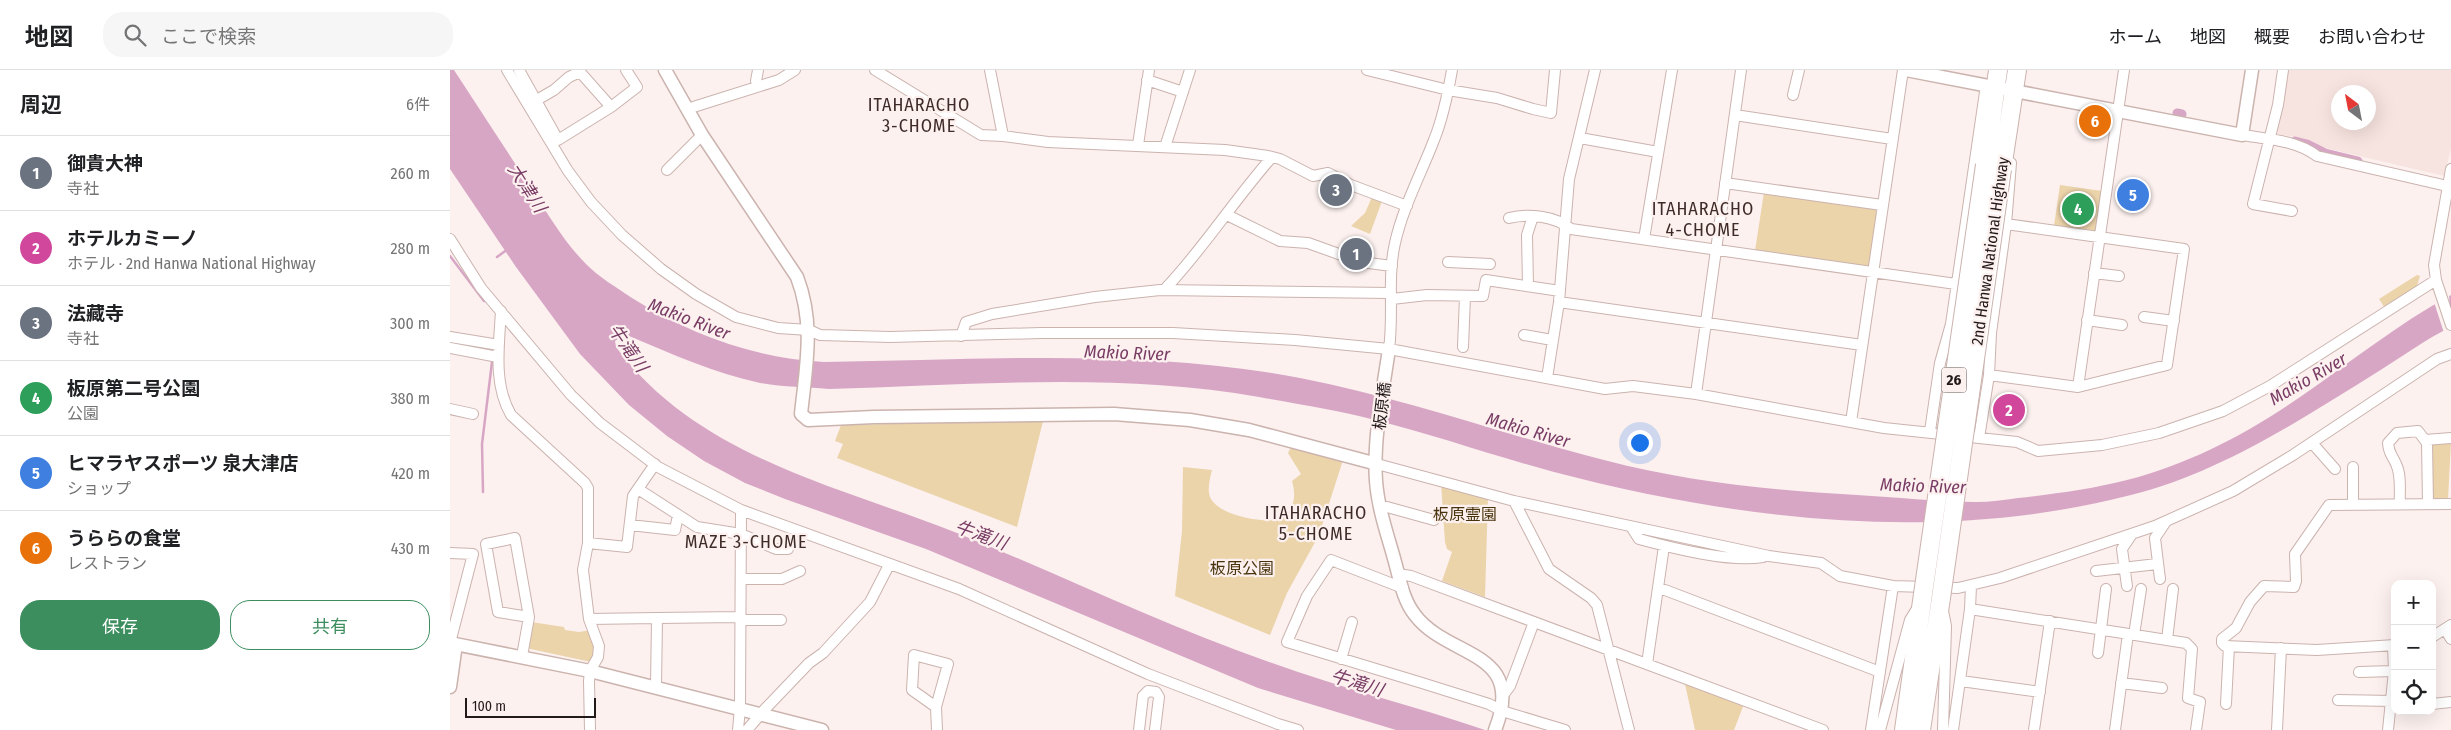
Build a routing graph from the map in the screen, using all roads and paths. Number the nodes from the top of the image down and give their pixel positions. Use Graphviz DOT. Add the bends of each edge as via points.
graph roads {
  1 [pos="507,70"];
  2 [pos="518,70"];
  3 [pos="626,70"];
  4 [pos="665,70"];
  5 [pos="758,70"];
  6 [pos="794,70"];
  7 [pos="875,70"];
  8 [pos="990,70"];
  9 [pos="1190,70"];
  10 [pos="1366,70"];
  11 [pos="1452,70"];
  12 [pos="1555,70"];
  13 [pos="1595,70"];
  14 [pos="1672,70"];
  15 [pos="1741,70"];
  16 [pos="1799,70"];
  17 [pos="1905,70"];
  18 [pos="1998,70"];
  19 [pos="2017,70"];
  20 [pos="2124,70"];
  21 [pos="2252,70"];
  22 [pos="2283,70"];
  23 [pos="1148,75"];
  24 [pos="757,86"];
  25 [pos="1996,88"];
  26 [pos="1448,90"];
  27 [pos="2015,91"];
  28 [pos="1183,92"];
  29 [pos="1793,95"];
  30 [pos="535,101"];
  31 [pos="611,107"];
  32 [pos="687,109"];
  33 [pos="2118,111"];
  34 [pos="1735,115"];
  35 [pos="702,135"];
  36 [pos="2242,135"];
  37 [pos="1003,136"];
  38 [pos="2269,136"];
  39 [pos="1580,138"];
  40 [pos="1892,139"];
  41 [pos="1138,145"];
  42 [pos="2006,145"];
  43 [pos="1165,147"];
  44 [pos="1658,152"];
  45 [pos="1272,157"];
  46 [pos="1993,167"];
  47 [pos="667,170"];
  48 [pos="2449,181"];
  49 [pos="1725,183"];
  50 [pos="1882,205"];
  51 [pos="1407,206"];
  52 [pos="2292,211"];
  53 [pos="1227,215"];
  54 [pos="1533,216"];
  55 [pos="1509,218"];
  56 [pos="2006,224"];
  57 [pos="1566,225"];
  58 [pos="2099,237"];
  59 [pos="450,239"];
  60 [pos="1644,239"];
  61 [pos="1716,249"];
  62 [pos="1448,262"];
  63 [pos="1392,266"];
  64 [pos="1874,272"];
  65 [pos="2094,272"];
  66 [pos="2119,276"];
  67 [pos="1490,281"];
  68 [pos="2436,282"];
  69 [pos="1956,284"];
  70 [pos="1528,286"];
  71 [pos="1165,289"];
  72 [pos="1560,291"];
  73 [pos="1391,296"];
  74 [pos="1465,296"];
  75 [pos="1559,302"];
  76 [pos="501,312"];
  77 [pos="2144,317"];
  78 [pos="2087,320"];
  79 [pos="2174,321"];
  80 [pos="1705,323"];
  81 [pos="2451,324"];
  82 [pos="2122,325"];
  83 [pos="809,334"];
  84 [pos="1524,335"];
  85 [pos="961,336"];
  86 [pos="450,337"];
  87 [pos="467,340"];
  88 [pos="1552,340"];
  89 [pos="499,345"];
  90 [pos="1862,345"];
  91 [pos="1463,347"];
  92 [pos="450,348"];
  93 [pos="1389,349"];
  94 [pos="466,351"];
  95 [pos="2451,354"];
  96 [pos="498,357"];
  97 [pos="1989,375"];
  98 [pos="1547,378"];
  99 [pos="2078,387"];
  100 [pos="1696,394"];
  101 [pos="450,409"];
  102 [pos="474,414"];
  103 [pos="1851,422"];
  104 [pos="1930,431"];
  105 [pos="1979,438"];
  106 [pos="2451,438"];
  107 [pos="2425,440"];
  108 [pos="2312,443"];
  109 [pos="655,464"];
  110 [pos="1377,464"];
  111 [pos="2335,469"];
  112 [pos="2356,473"];
  113 [pos="638,489"];
  114 [pos="1514,501"];
  115 [pos="2400,504"];
  116 [pos="2428,504"];
  117 [pos="2451,504"];
  118 [pos="2353,505"];
  119 [pos="1380,508"];
  120 [pos="741,510"];
  121 [pos="678,515"];
  122 [pos="1428,521"];
  123 [pos="2166,522"];
  124 [pos="630,525"];
  125 [pos="1632,528"];
  126 [pos="741,534"];
  127 [pos="2132,534"];
  128 [pos="588,543"];
  129 [pos="1664,546"];
  130 [pos="788,549"];
  131 [pos="450,554"];
  132 [pos="1769,556"];
  133 [pos="2157,564"];
  134 [pos="890,565"];
  135 [pos="2125,568"];
  136 [pos="490,571"];
  137 [pos="800,571"];
  138 [pos="2096,571"];
  139 [pos="1398,574"];
  140 [pos="469,575"];
  141 [pos="741,579"];
  142 [pos="2160,579"];
  143 [pos="1893,586"];
  144 [pos="1971,586"];
  145 [pos="2127,586"];
  146 [pos="1402,588"];
  147 [pos="2106,589"];
  148 [pos="2141,589"];
  149 [pos="2173,589"];
  150 [pos="1659,590"];
  151 [pos="1922,597"];
  152 [pos="1941,599"];
  153 [pos="454,609"];
  154 [pos="1970,609"];
  155 [pos="529,617"];
  156 [pos="589,618"];
  157 [pos="658,618"];
  158 [pos="740,619"];
  159 [pos="781,620"];
  160 [pos="2050,621"];
  161 [pos="1352,622"];
  162 [pos="1534,622"];
  163 [pos="2448,627"];
  164 [pos="2101,630"];
  165 [pos="2436,634"];
  166 [pos="2131,635"];
  167 [pos="2451,639"];
  168 [pos="2167,640"];
  169 [pos="452,643"];
  170 [pos="2391,645"];
  171 [pos="2229,646"];
  172 [pos="2280,648"];
  173 [pos="1609,650"];
  174 [pos="2098,653"];
  175 [pos="522,656"];
  176 [pos="1341,659"];
  177 [pos="1647,664"];
  178 [pos="590,671"];
  179 [pos="2391,671"];
  180 [pos="1880,672"];
  181 [pos="2359,672"];
  182 [pos="1961,681"];
  183 [pos="2121,683"];
  184 [pos="450,687"];
  185 [pos="656,687"];
  186 [pos="2162,688"];
  187 [pos="2040,692"];
  188 [pos="1504,694"];
  189 [pos="2338,700"];
  190 [pos="2451,702"];
  191 [pos="2226,704"];
  192 [pos="2436,704"];
  193 [pos="936,707"];
  194 [pos="2391,707"];
  195 [pos="740,708"];
  196 [pos="760,714"];
  197 [pos="2391,715"];
  198 [pos="1498,721"];
  199 [pos="590,730"];
  200 [pos="738,730"];
  201 [pos="747,730"];
  202 [pos="822,730"];
  203 [pos="937,730"];
  204 [pos="1139,730"];
  205 [pos="1155,730"];
  206 [pos="1298,730"];
  207 [pos="1565,730"];
  208 [pos="1629,730"];
  209 [pos="1823,730"];
  210 [pos="1871,730"];
  211 [pos="1880,730"];
  212 [pos="1904,730"];
  213 [pos="1921,730"];
  214 [pos="1942,730"];
  215 [pos="1953,730"];
  216 [pos="2034,730"];
  217 [pos="2115,730"];
  218 [pos="2196,730"];
  219 [pos="2277,730"];
  220 [pos="2388,730"];
  1 -- 83 [label="street" via="568,171 622,235 661,269 736,317"];
  2 -- 30 [label="street"];
  3 -- 31 [label="street" via="637,87"];
  4 -- 32 [label="street"];
  5 -- 24 [label="street"];
  6 -- 24 [label="street" via="778,80"];
  7 -- 37 [label="street" via="981,134"];
  8 -- 37 [label="street"];
  9 -- 28 [label="street"];
  10 -- 26 [label="street"];
  11 -- 26 [label="street"];
  12 -- 26 [label="street" via="1552,113 1497,98"];
  13 -- 39 [label="street"];
  14 -- 44 [label="street"];
  15 -- 34 [label="street"];
  16 -- 29 [label="street"];
  17 -- 25 [label="street"];
  17 -- 40 [label="street"];
  18 -- 25 [label="highway, 2nd Hanwa National Highway / 26"];
  19 -- 27 [label="highway, 2nd Hanwa National Highway / 26"];
  20 -- 33 [label="street"];
  21 -- 36 [label="street"];
  22 -- 38 [label="street" via="2274,98"];
  23 -- 28 [label="street"];
  23 -- 41 [label="street"];
  24 -- 32 [label="street"];
  25 -- 27 [label="street"];
  25 -- 46 [label="highway, 2nd Hanwa National Highway / 26"];
  25 -- 69 [label="street" via="1985,92"];
  26 -- 51 [label="street" via="1434,139"];
  27 -- 33 [label="street"];
  27 -- 42 [label="highway, 2nd Hanwa National Highway / 26"];
  28 -- 43 [label="street"];
  30 -- 31 [label="street" via="580,72"];
  30 -- 31 [label="street" via="558,140"];
  32 -- 35 [label="street"];
  33 -- 36 [label="street"];
  33 -- 58 [label="street"];
  34 -- 40 [label="street"];
  34 -- 49 [label="street"];
  35 -- 47 [label="street"];
  35 -- 83 [label="street" via="797,277 803,293"];
  36 -- 38 [label="street"];
  37 -- 41 [label="street" via="1048,142"];
  38 -- 48 [label="street" via="2307,149 2317,156"];
  38 -- 52 [label="street" via="2262,185 2253,204 2278,213"];
  39 -- 44 [label="street"];
  39 -- 57 [label="street" via="1569,179"];
  40 -- 50 [label="street"];
  41 -- 43 [label="street"];
  42 -- 46 [label="highway, 2nd Hanwa National Highway / 26"];
  42 -- 56 [label="street" via="2011,160"];
  43 -- 45 [label="street" via="1225,150"];
  44 -- 60 [label="street"];
  45 -- 51 [label="street" via="1313,176 1328,173"];
  45 -- 53 [label="street"];
  46 -- 151 [label="highway, 2nd Hanwa National Highway / 26, bridge"];
  46 -- 152 [label="highway, 2nd Hanwa National Highway / 26, bridge"];
  48 -- 68 [label="street" via="2434,256"];
  49 -- 50 [label="street"];
  49 -- 61 [label="street"];
  50 -- 64 [label="street"];
  51 -- 63 [label="street"];
  53 -- 63 [label="street" via="1280,241 1308,243 1361,262"];
  53 -- 71 [label="street"];
  54 -- 55 [label="street"];
  54 -- 57 [label="street"];
  54 -- 70 [label="street" via="1527,235"];
  56 -- 58 [label="street"];
  56 -- 97 [label="street" via="1991,333"];
  57 -- 60 [label="street" via="1571,229"];
  57 -- 72 [label="street"];
  58 -- 65 [label="street"];
  58 -- 79 [label="street" via="2184,249"];
  59 -- 76 [label="street" via="480,288"];
  60 -- 61 [label="street"];
  61 -- 64 [label="street"];
  61 -- 80 [label="street"];
  62 -- 67 [label="street" via="1490,260"];
  63 -- 73 [label="street"];
  64 -- 69 [label="street"];
  64 -- 90 [label="street"];
  65 -- 66 [label="street"];
  65 -- 78 [label="street"];
  67 -- 70 [label="street"];
  67 -- 74 [label="street" via="1486,280 1483,296"];
  68 -- 81 [label="street"];
  68 -- 105 [label="street" via="2270,386 2200,421 2102,445 2038,451 2017,442"];
  69 -- 104 [label="street"];
  70 -- 72 [label="street"];
  71 -- 73 [label="street"];
  71 -- 85 [label="street" via="992,314 966,322"];
  72 -- 75 [label="street"];
  73 -- 74 [label="street"];
  73 -- 93 [label="street"];
  74 -- 91 [label="street"];
  75 -- 80 [label="street"];
  75 -- 88 [label="street"];
  76 -- 89 [label="street"];
  76 -- 109 [label="street" via="571,395 600,423"];
  77 -- 79 [label="street"];
  78 -- 82 [label="street"];
  78 -- 99 [label="street"];
  79 -- 99 [label="street" via="2167,365"];
  80 -- 90 [label="street"];
  80 -- 100 [label="street"];
  83 -- 85 [label="street"];
  83 -- 110 [label="street" via="801,414 811,421 1105,414 1190,420 1249,430"];
  84 -- 88 [label="street"];
  85 -- 93 [label="street" via="1173,333"];
  86 -- 87 [label="street"];
  87 -- 89 [label="street"];
  87 -- 94 [label="street"];
  88 -- 98 [label="street"];
  89 -- 96 [label="street"];
  90 -- 103 [label="street"];
  92 -- 94 [label="street"];
  93 -- 98 [label="street"];
  93 -- 110 [label="street, 板原橋"];
  94 -- 96 [label="street"];
  95 -- 108 [label="street" via="2436,359"];
  96 -- 128 [label="street" via="503,402 511,416 588,488"];
  97 -- 99 [label="street"];
  97 -- 105 [label="street"];
  98 -- 100 [label="street" via="1605,389 1633,386"];
  100 -- 103 [label="street"];
  101 -- 102 [label="street"];
  103 -- 104 [label="street"];
  104 -- 105 [label="street"];
  106 -- 107 [label="street"];
  107 -- 115 [label="street" via="2418,431 2397,433 2388,443 2389,455 2396,464 2400,479"];
  107 -- 116 [label="street"];
  108 -- 111 [label="street"];
  108 -- 123 [label="street" via="2233,491"];
  109 -- 113 [label="street"];
  109 -- 120 [label="street"];
  110 -- 114 [label="street"];
  110 -- 119 [label="street, 板原橋"];
  112 -- 118 [label="street"];
  113 -- 121 [label="street"];
  113 -- 124 [label="street" via="633,496"];
  114 -- 125 [label="street"];
  114 -- 173 [label="street" via="1549,568 1597,605"];
  115 -- 116 [label="street"];
  115 -- 118 [label="street"];
  116 -- 117 [label="street"];
  118 -- 171 [label="street" via="2329,505 2295,554 2294,587 2264,586 2250,602 2236,628 2222,639 2222,644"];
  119 -- 122 [label="street" via="1387,507"];
  119 -- 139 [label="street, 板原橋"];
  120 -- 126 [label="street"];
  120 -- 134 [label="street"];
  121 -- 124 [label="street" via="675,530"];
  121 -- 126 [label="street" via="697,527"];
  123 -- 127 [label="street"];
  123 -- 133 [label="street" via="2155,538"];
  124 -- 128 [label="street" via="627,547"];
  125 -- 129 [label="street" via="1639,539"];
  125 -- 132 [label="street"];
  126 -- 130 [label="street" via="776,549"];
  126 -- 141 [label="street"];
  127 -- 135 [label="street" via="2122,549"];
  127 -- 144 [label="street"];
  128 -- 156 [label="street" via="583,570"];
  129 -- 132 [label="street" via="1747,560"];
  129 -- 150 [label="street"];
  131 -- 140 [label="street" via="473,554"];
  132 -- 143 [label="street" via="1820,563 1840,576"];
  133 -- 135 [label="street"];
  133 -- 142 [label="street"];
  134 -- 196 [label="street" via="870,602"];
  134 -- 206 [label="street" via="959,589 1148,674"];
  135 -- 138 [label="street"];
  135 -- 145 [label="street"];
  136 -- 140 [label="street"];
  136 -- 155 [label="street" via="498,612"];
  136 -- 155 [label="street" via="486,544 515,538"];
  137 -- 141 [label="street" via="782,579"];
  139 -- 146 [label="street, 板原橋"];
  139 -- 162 [label="street"];
  140 -- 153 [label="street"];
  141 -- 158 [label="street"];
  143 -- 144 [label="street"];
  143 -- 180 [label="street"];
  144 -- 154 [label="street"];
  146 -- 176 [label="street" via="1331,560 1307,596 1287,642"];
  146 -- 188 [label="street, 板原橋" via="1416,616 1432,631 1473,653 1489,667"];
  147 -- 164 [label="street"];
  148 -- 166 [label="street"];
  149 -- 168 [label="street"];
  150 -- 177 [label="street"];
  150 -- 180 [label="street"];
  151 -- 211 [label="street" via="1910,620"];
  151 -- 212 [label="highway, 2nd Hanwa National Highway / 26"];
  152 -- 213 [label="highway, 2nd Hanwa National Highway / 26"];
  152 -- 214 [label="street" via="1946,626"];
  153 -- 169 [label="street"];
  154 -- 160 [label="street"];
  154 -- 182 [label="street"];
  155 -- 175 [label="street"];
  156 -- 157 [label="street"];
  156 -- 178 [label="street" via="599,646 598,657"];
  157 -- 158 [label="street"];
  157 -- 185 [label="street"];
  158 -- 159 [label="street"];
  158 -- 195 [label="street"];
  160 -- 164 [label="street"];
  160 -- 187 [label="street"];
  161 -- 176 [label="street"];
  162 -- 173 [label="street"];
  162 -- 188 [label="street"];
  163 -- 165 [label="street"];
  163 -- 167 [label="street"];
  164 -- 166 [label="street"];
  164 -- 174 [label="street"];
  166 -- 168 [label="street"];
  166 -- 183 [label="street"];
  168 -- 218 [label="street" via="2186,643 2192,649 2188,698 2200,702"];
  169 -- 175 [label="street"];
  169 -- 184 [label="street"];
  170 -- 172 [label="street"];
  171 -- 172 [label="street"];
  171 -- 191 [label="street"];
  172 -- 219 [label="street"];
  173 -- 177 [label="street"];
  173 -- 208 [label="street"];
  175 -- 178 [label="street"];
  176 -- 198 [label="street" via="1489,704"];
  177 -- 209 [label="street"];
  178 -- 185 [label="street"];
  178 -- 199 [label="street"];
  179 -- 181 [label="street"];
  180 -- 210 [label="street"];
  182 -- 187 [label="street"];
  182 -- 215 [label="street"];
  183 -- 186 [label="street"];
  183 -- 217 [label="street"];
  185 -- 195 [label="street"];
  187 -- 216 [label="street"];
  188 -- 198 [label="street"];
  189 -- 194 [label="street"];
  190 -- 192 [label="street"];
  193 -- 193 [label="street" via="912,690 914,655 948,664"];
  193 -- 203 [label="street"];
  195 -- 196 [label="street"];
  195 -- 200 [label="street"];
  196 -- 201 [label="street"];
  196 -- 202 [label="street"];
  197 -- 220 [label="street"];
  198 -- 207 [label="street"];
  204 -- 205 [label="street" via="1143,696 1148,691 1156,692 1159,697"];
}
